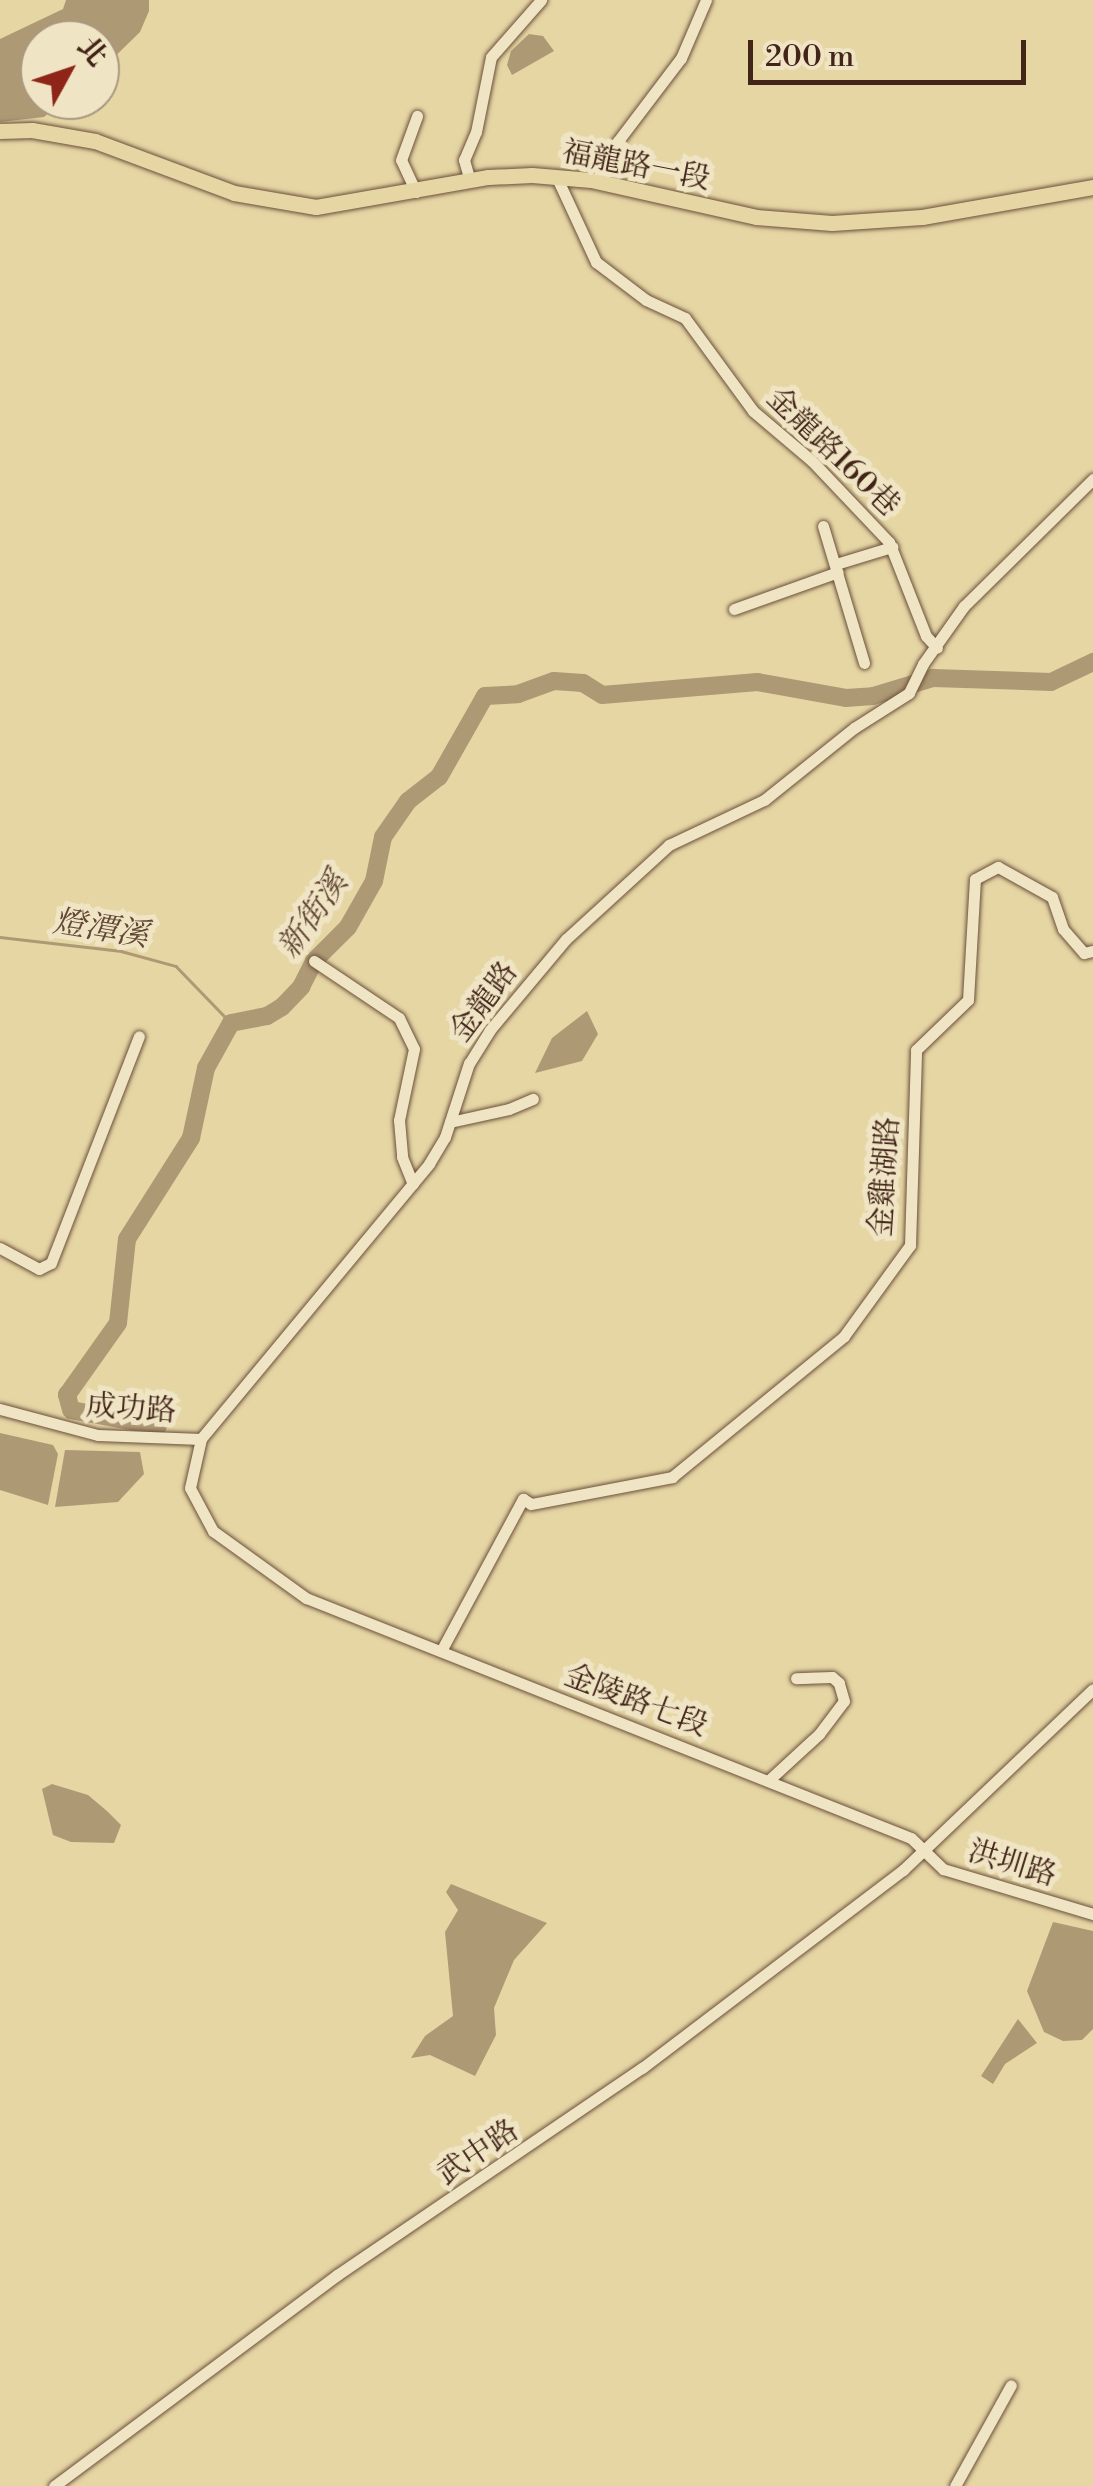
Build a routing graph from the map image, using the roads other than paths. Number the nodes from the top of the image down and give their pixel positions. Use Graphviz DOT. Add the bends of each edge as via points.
graph roads {
  1 [pos="541,0"];
  2 [pos="706,0"];
  3 [pos="417,116"];
  4 [pos="0,132"];
  5 [pos="558,178"];
  6 [pos="470,182"];
  7 [pos="603,182"];
  8 [pos="1093,186"];
  9 [pos="416,192"];
  10 [pos="1093,479"];
  11 [pos="823,526"];
  12 [pos="892,548"];
  13 [pos="837,568"];
  14 [pos="734,609"];
  15 [pos="937,648"];
  16 [pos="864,663"];
  17 [pos="1093,951"];
  18 [pos="314,962"];
  19 [pos="139,1036"];
  20 [pos="534,1099"];
  21 [pos="450,1122"];
  22 [pos="413,1184"];
  23 [pos="0,1248"];
  24 [pos="0,1409"];
  25 [pos="202,1439"];
  26 [pos="440,1651"];
  27 [pos="796,1678"];
  28 [pos="1093,1689"];
  29 [pos="768,1780"];
  30 [pos="924,1851"];
  31 [pos="1093,1914"];
  32 [pos="1011,2386"];
  33 [pos="54,2486"];
  34 [pos="955,2486"];
  1 -- 6 [label="street" via="491,57 464,160"];
  2 -- 7 [label="street" via="681,58 618,141"];
  3 -- 9 [label="street" via="401,160"];
  4 -- 9 [label="main road, 福龍路一段" via="95,140 234,193 291,206"];
  5 -- 6 [label="main road, 福龍路一段"];
  5 -- 7 [label="main road, 福龍路一段"];
  5 -- 12 [label="street, 金龍路160巷" via="596,262 646,300 686,318 752,411 812,461"];
  6 -- 9 [label="main road, 福龍路一段"];
  7 -- 8 [label="main road, 福龍路一段" via="797,223 922,217"];
  10 -- 15 [label="street" via="964,606"];
  11 -- 13 [label="street"];
  12 -- 13 [label="street"];
  12 -- 15 [label="street, 金龍路160巷" via="926,636"];
  13 -- 14 [label="street"];
  13 -- 16 [label="street"];
  15 -- 21 [label="street, 金龍路" via="908,693 764,800 669,845 566,939 468,1063"];
  17 -- 26 [label="street, 金雞湖路" via="1084,953 1063,928 1052,897 998,867 975,878 968,1000 916,1050 910,1244 844,1336 672,1477 531,1504 523,1499"];
  18 -- 22 [label="street" via="399,1018 414,1049 399,1120"];
  19 -- 23 [label="street" via="50,1263 38,1269"];
  20 -- 21 [label="street"];
  21 -- 22 [label="street, 金龍路"];
  22 -- 25 [label="street, 金龍路"];
  24 -- 25 [label="street, 成功路" via="98,1435"];
  25 -- 26 [label="street, 金陵路七段" via="190,1488 213,1532 306,1598"];
  26 -- 29 [label="street, 金陵路七段"];
  27 -- 29 [label="street" via="832,1677 844,1701"];
  28 -- 30 [label="street"];
  29 -- 30 [label="street, 金陵路七段" via="911,1838"];
  30 -- 31 [label="street, 洪圳路" via="943,1870"];
  30 -- 33 [label="street, 武中路" via="642,2068 338,2275"];
  32 -- 34 [label="street"];
}
